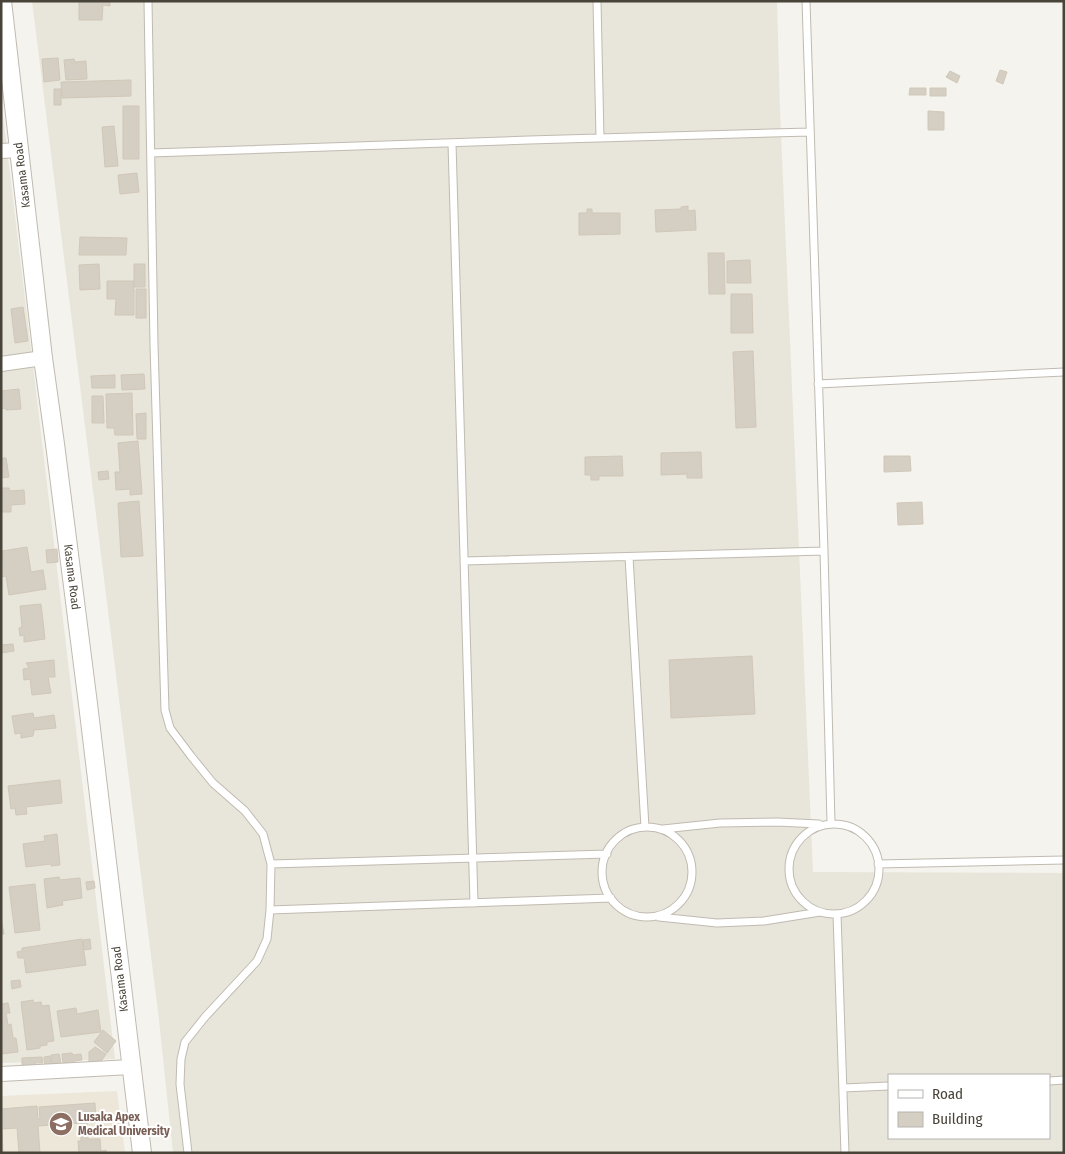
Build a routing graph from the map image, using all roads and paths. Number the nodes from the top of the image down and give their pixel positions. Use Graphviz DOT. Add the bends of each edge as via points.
graph roads {
  1 [pos="2,1"];
  2 [pos="148,1"];
  3 [pos="597,1"];
  4 [pos="806,1"];
  5 [pos="810,132"];
  6 [pos="600,138"];
  7 [pos="452,143"];
  8 [pos="20,150"];
  9 [pos="1,151"];
  10 [pos="151,153"];
  11 [pos="43,358"];
  12 [pos="1,364"];
  13 [pos="1064,372"];
  14 [pos="818,384"];
  15 [pos="824,551"];
  16 [pos="629,556"];
  17 [pos="464,561"];
  18 [pos="831,823"];
  19 [pos="822,825"];
  20 [pos="645,827"];
  21 [pos="662,829"];
  22 [pos="607,854"];
  23 [pos="473,858"];
  24 [pos="1064,860"];
  25 [pos="271,864"];
  26 [pos="878,864"];
  27 [pos="611,898"];
  28 [pos="474,902"];
  29 [pos="270,910"];
  30 [pos="820,912"];
  31 [pos="838,914"];
  32 [pos="657,917"];
  33 [pos="131,1067"];
  34 [pos="1,1074"];
  35 [pos="1064,1080"];
  36 [pos="1050,1081"];
  37 [pos="888,1086"];
  38 [pos="843,1088"];
  39 [pos="142,1153"];
  40 [pos="188,1153"];
  41 [pos="845,1153"];
  1 -- 8 [label="street, Kasama Road"];
  2 -- 10 [label="lane"];
  3 -- 6 [label="lane"];
  4 -- 5 [label="lane"];
  5 -- 6 [label="lane"];
  5 -- 14 [label="lane"];
  6 -- 7 [label="lane"];
  7 -- 10 [label="lane"];
  7 -- 17 [label="lane"];
  8 -- 9 [label="street"];
  8 -- 11 [label="street, Kasama Road"];
  10 -- 25 [label="lane" via="165,710 170,728 191,756 263,834"];
  11 -- 12 [label="street"];
  11 -- 33 [label="street, Kasama Road"];
  13 -- 14 [label="lane"];
  14 -- 15 [label="lane"];
  15 -- 16 [label="lane"];
  15 -- 18 [label="lane"];
  16 -- 17 [label="lane"];
  16 -- 20 [label="lane"];
  17 -- 23 [label="lane"];
  18 -- 19 [label="lane"];
  18 -- 26 [label="lane" via="840,823 862,834 872,847"];
  19 -- 21 [label="lane" via="720,822"];
  19 -- 30 [label="lane" via="800,839 790,863 791,881 799,897"];
  20 -- 21 [label="lane"];
  20 -- 22 [label="lane" via="622,835"];
  21 -- 32 [label="lane" via="683,845 692,871 689,888 680,903"];
  22 -- 23 [label="lane"];
  22 -- 27 [label="lane" via="603,872"];
  23 -- 25 [label="lane"];
  23 -- 28 [label="lane"];
  24 -- 26 [label="lane"];
  25 -- 29 [label="lane"];
  26 -- 31 [label="lane" via="876,882 868,898 854,909"];
  27 -- 28 [label="lane"];
  27 -- 32 [label="lane" via="632,915"];
  28 -- 29 [label="lane"];
  29 -- 40 [label="lane" via="267,939 257,961 185,1042 180,1084"];
  30 -- 31 [label="lane"];
  30 -- 32 [label="lane" via="764,921 717,923"];
  31 -- 38 [label="lane"];
  33 -- 34 [label="street"];
  33 -- 39 [label="street, Kasama Road"];
  35 -- 36 [label="lane"];
  37 -- 38 [label="lane"];
  38 -- 41 [label="lane"];
}
